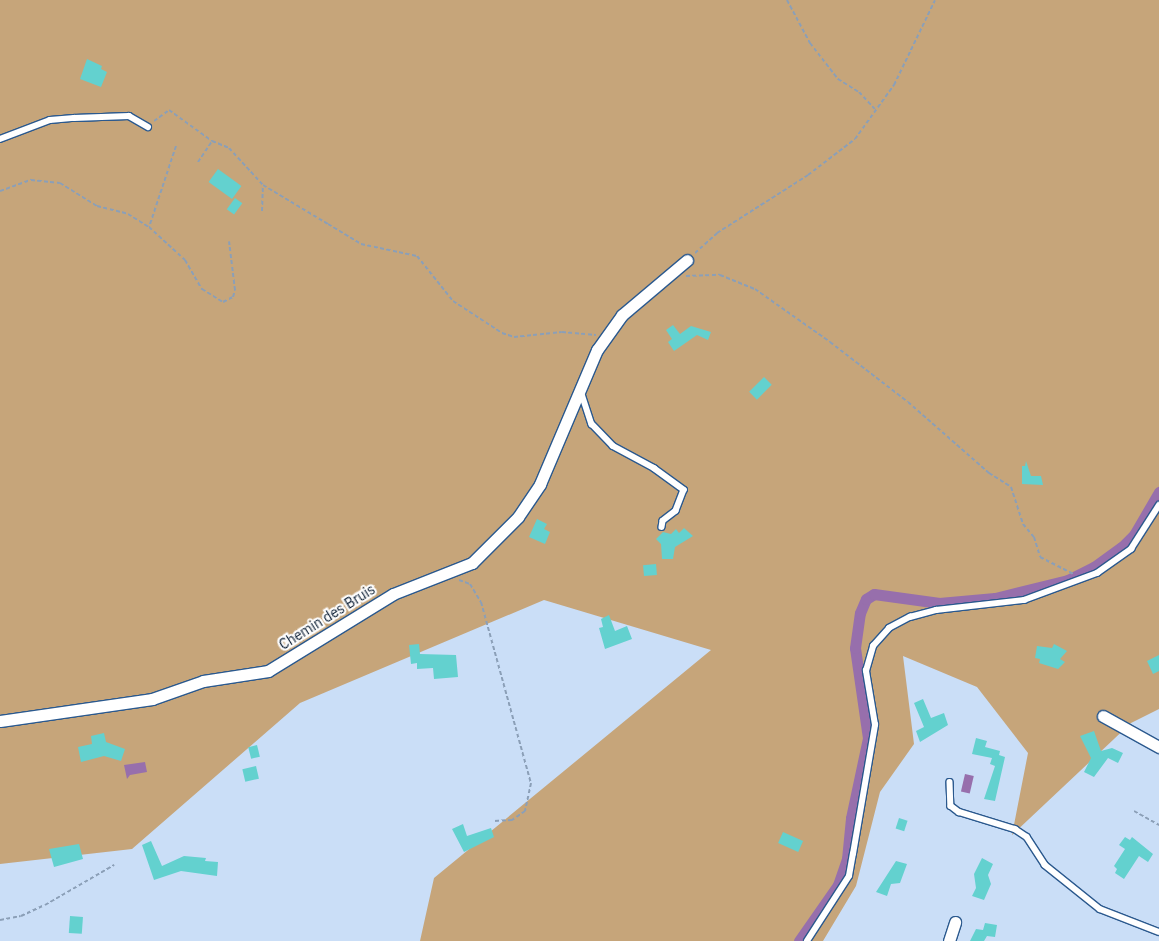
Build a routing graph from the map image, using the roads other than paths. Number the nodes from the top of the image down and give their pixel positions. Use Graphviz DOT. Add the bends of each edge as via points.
graph roads {
  1 [pos="148,127"];
  2 [pos="0,139"];
  3 [pos="687,260"];
  4 [pos="580,386"];
  5 [pos="1159,505"];
  6 [pos="662,527"];
  7 [pos="1103,716"];
  8 [pos="0,721"];
  9 [pos="1159,747"];
  10 [pos="950,782"];
  11 [pos="956,922"];
  12 [pos="1159,932"];
  13 [pos="807,941"];
  14 [pos="949,941"];
  1 -- 2 [label="lane" via="129,116 74,118 50,120"];
  3 -- 4 [label="street, Chemin des Bruis" via="622,315"];
  4 -- 6 [label="lane" via="592,424 613,446 654,468 684,490 676,511 663,521"];
  4 -- 8 [label="street, Chemin des Bruis" via="540,484 518,517 472,563 369,607 268,671 203,681 152,699"];
  5 -- 13 [label="lane" via="1131,549 1097,573 1024,600 936,610 910,618 889,628 873,646 866,671 875,725 854,854 848,876 836,899"];
  7 -- 9 [label="street"];
  10 -- 12 [label="lane" via="951,806 959,812 1015,828 1027,837 1045,865 1100,909"];
  11 -- 14 [label="street"];
}
